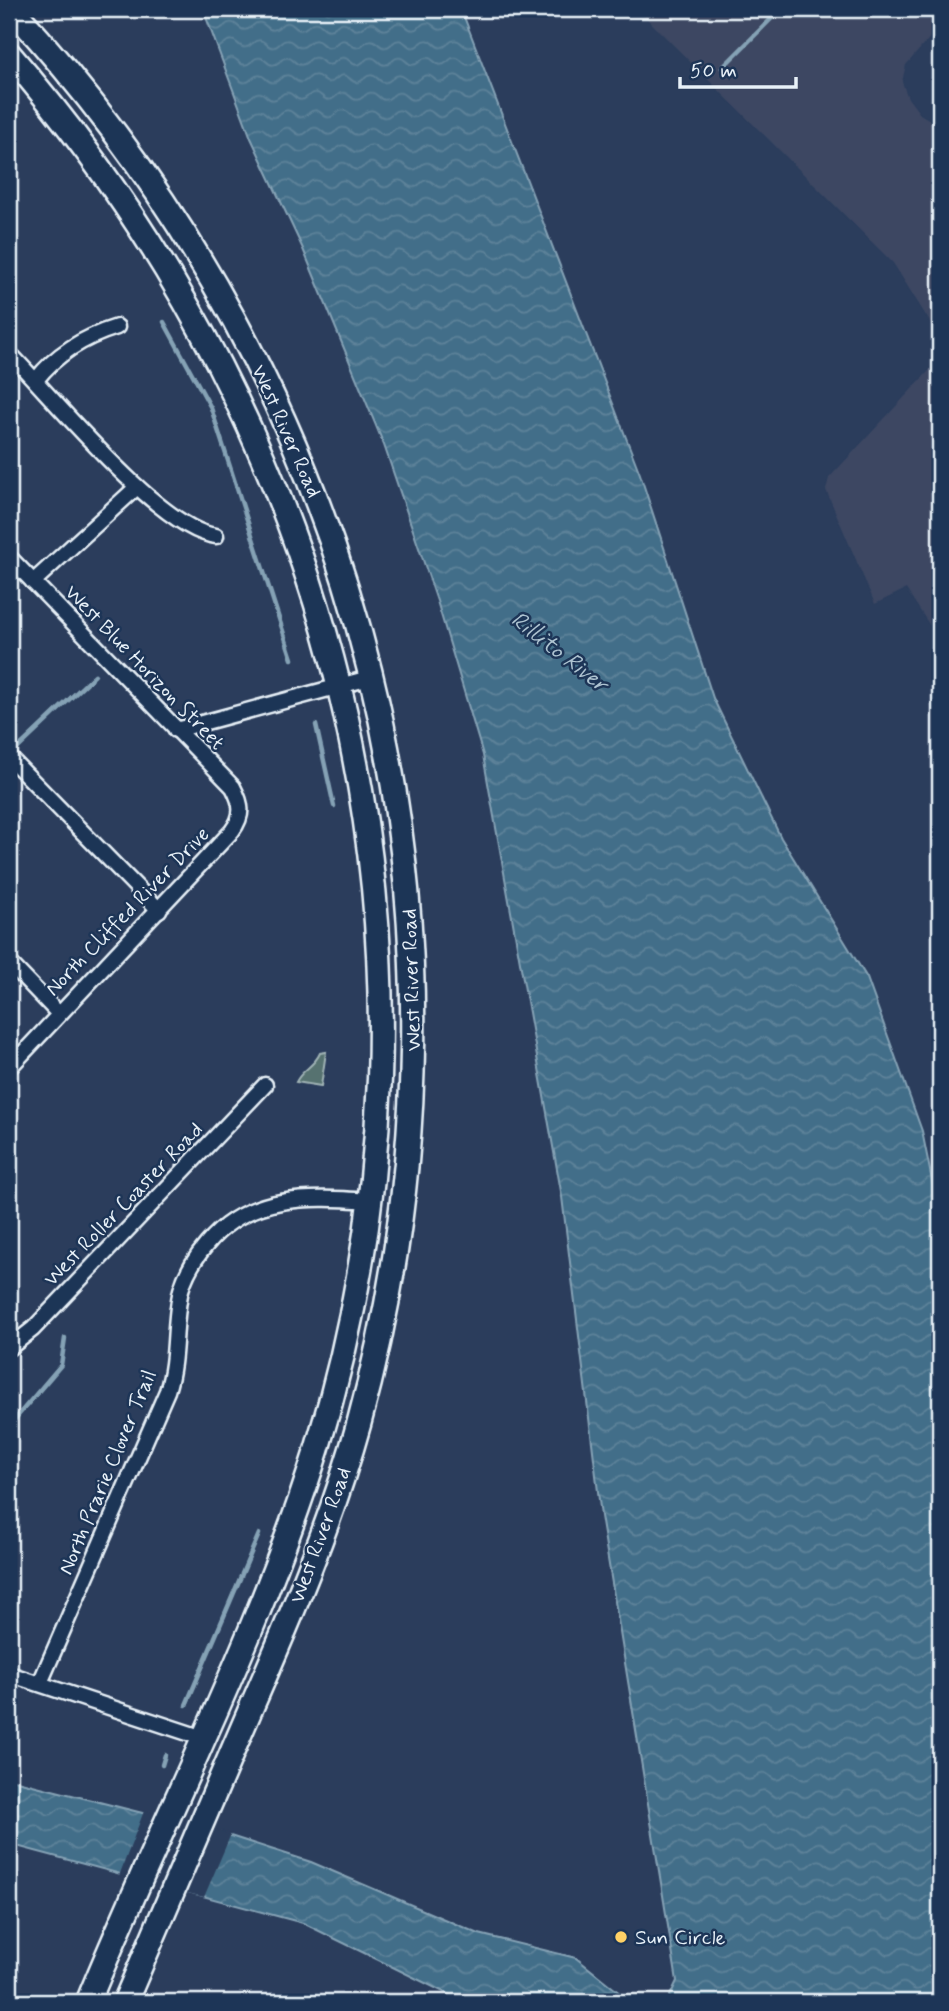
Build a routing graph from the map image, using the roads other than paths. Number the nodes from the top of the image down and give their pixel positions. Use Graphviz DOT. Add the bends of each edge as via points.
graph roads {
  1 [pos="12,14"];
  2 [pos="9,54"];
  3 [pos="117,327"];
  4 [pos="9,352"];
  5 [pos="36,380"];
  6 [pos="137,487"];
  7 [pos="216,536"];
  8 [pos="9,557"];
  9 [pos="33,582"];
  10 [pos="373,677"];
  11 [pos="340,686"];
  12 [pos="176,730"];
  13 [pos="9,757"];
  14 [pos="246,813"];
  15 [pos="159,910"];
  16 [pos="9,962"];
  17 [pos="58,1013"];
  18 [pos="9,1068"];
  19 [pos="265,1085"];
  20 [pos="370,1201"];
  21 [pos="9,1348"];
  22 [pos="300,1497"];
  23 [pos="333,1507"];
  24 [pos="9,1674"];
  25 [pos="40,1683"];
  26 [pos="203,1738"];
  27 [pos="88,2002"];
  28 [pos="125,2002"];
  1 -- 10 [label="main road, West River Road" via="120,136 233,316 316,496"];
  2 -- 11 [label="main road, West River Road" via="122,199 209,342 286,510"];
  3 -- 5 [label="street" via="74,346"];
  4 -- 5 [label="street"];
  5 -- 6 [label="street"];
  6 -- 7 [label="street" via="175,519"];
  6 -- 9 [label="street"];
  8 -- 9 [label="street, West Blue Horizon Street"];
  9 -- 12 [label="street, West Blue Horizon Street"];
  10 -- 11 [label="street"];
  10 -- 23 [label="main road, West River Road" via="396,797 408,895 413,1060 394,1265 373,1369"];
  11 -- 12 [label="street"];
  11 -- 20 [label="main road, West River Road" via="357,766 377,925 379,1063"];
  12 -- 14 [label="street, West Blue Horizon Street" via="233,787"];
  13 -- 15 [label="street"];
  14 -- 15 [label="street, North Cliffed River Drive"];
  15 -- 17 [label="street, North Cliffed River Drive"];
  16 -- 17 [label="street"];
  17 -- 18 [label="street, North Cliffed River Drive"];
  19 -- 21 [label="street, West Roller Coaster Road" via="33,1329"];
  20 -- 22 [label="main road, West River Road" via="341,1358"];
  20 -- 25 [label="street, North Prarie Clover Trail" via="313,1198 260,1206 227,1224 194,1260 181,1291 166,1391"];
  22 -- 23 [label="main road"];
  22 -- 26 [label="main road, West River Road"];
  23 -- 28 [label="main road, West River Road" via="295,1607"];
  24 -- 25 [label="street"];
  25 -- 26 [label="street"];
  26 -- 27 [label="main road, West River Road"];
}
